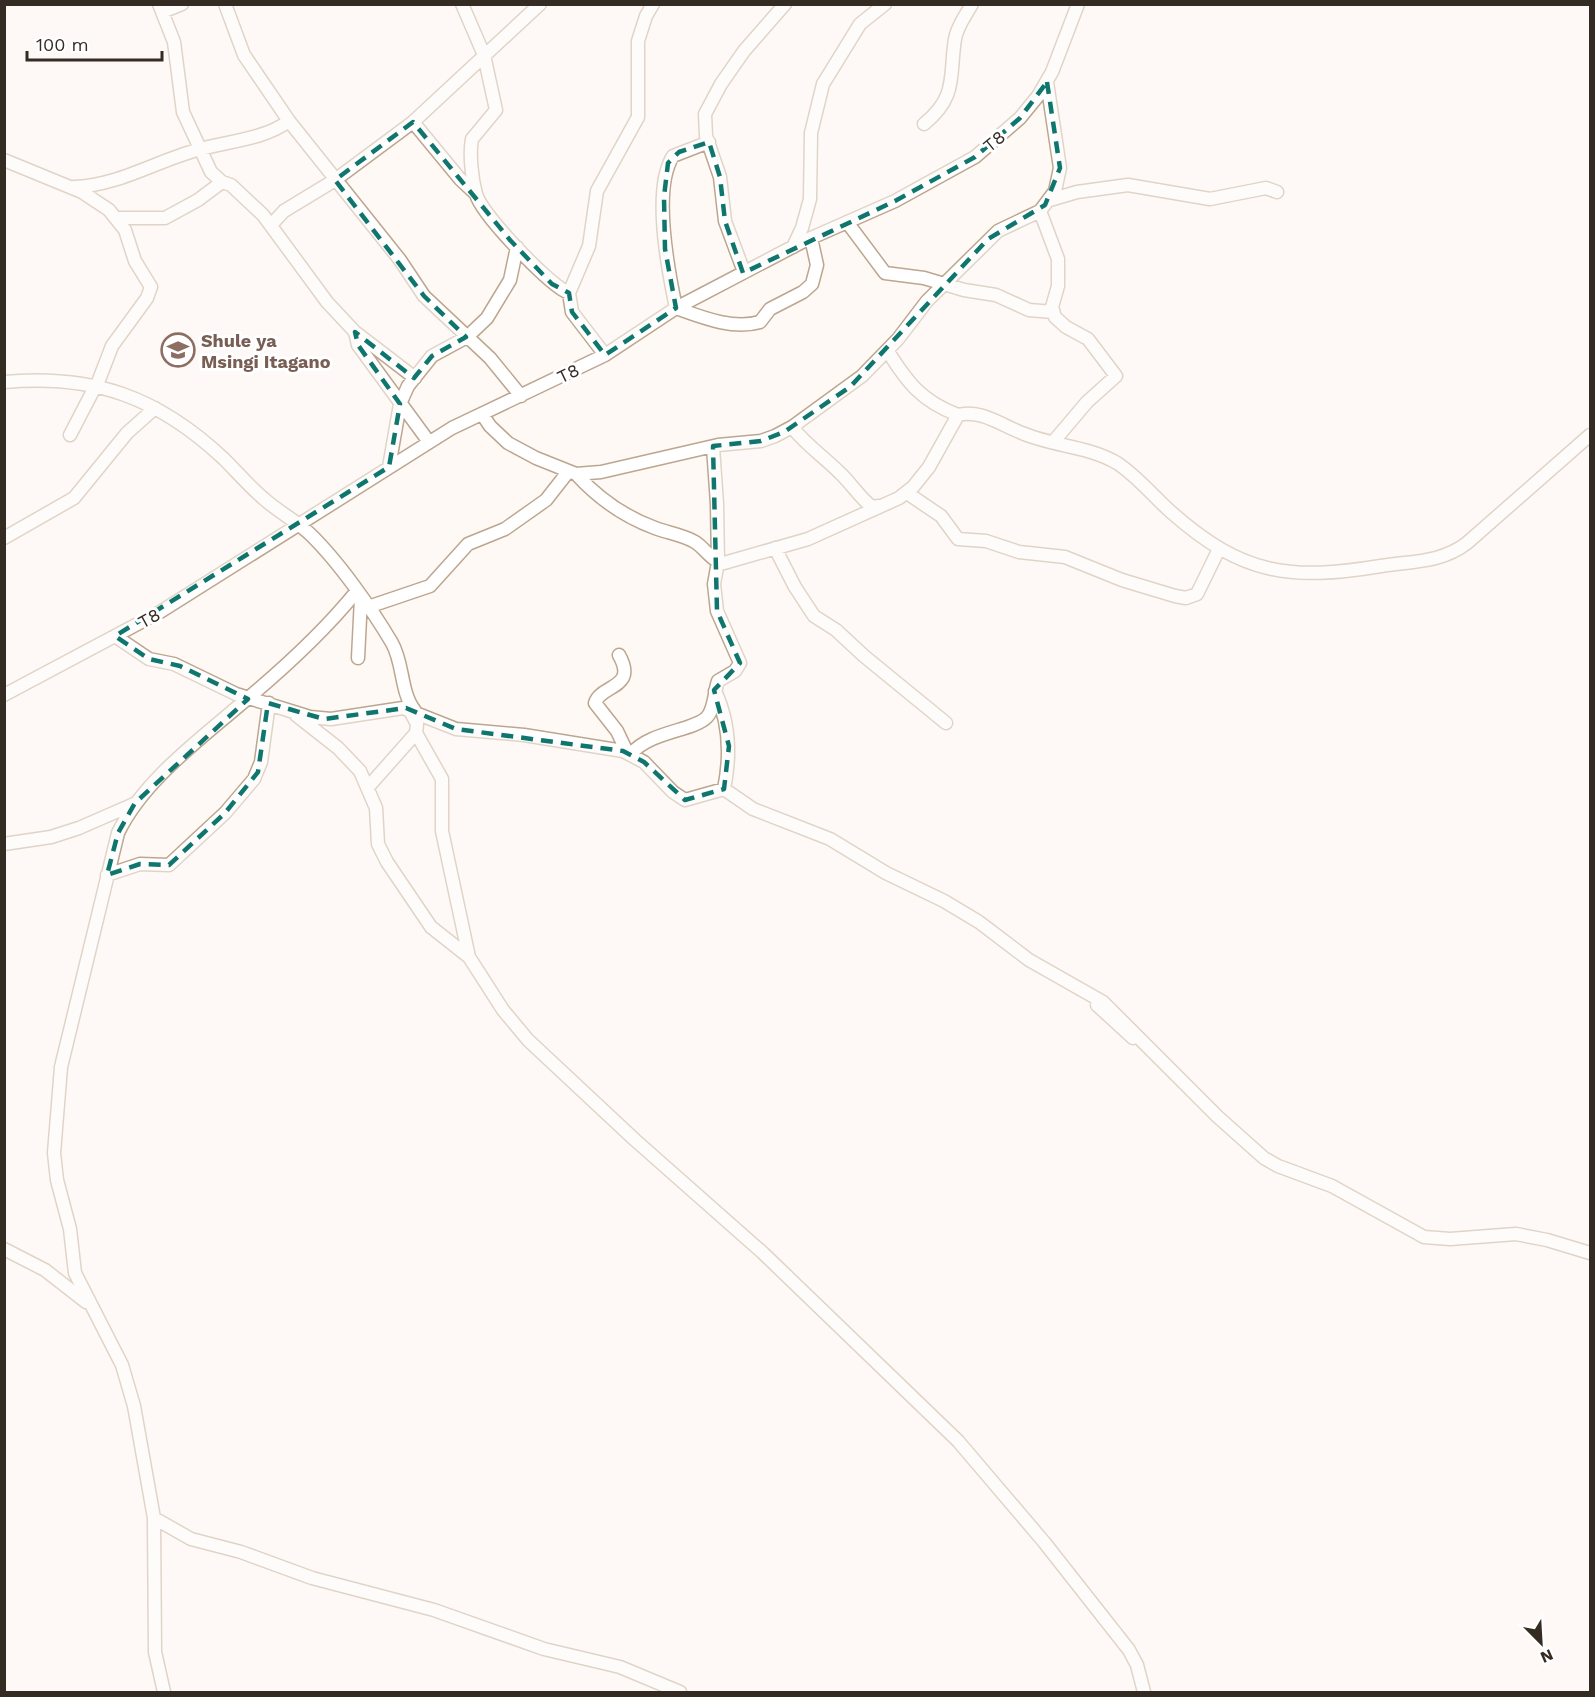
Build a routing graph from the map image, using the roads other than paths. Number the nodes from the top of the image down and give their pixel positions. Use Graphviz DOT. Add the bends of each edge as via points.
graph roads {
  1 [pos="182,4"];
  2 [pos="225,4"];
  3 [pos="462,4"];
  4 [pos="540,4"];
  5 [pos="653,4"];
  6 [pos="785,4"];
  7 [pos="885,4"];
  8 [pos="972,4"];
  9 [pos="1078,4"];
  10 [pos="161,8"];
  11 [pos="484,55"];
  12 [pos="1047,82"];
  13 [pos="289,121"];
  14 [pos="413,122"];
  15 [pos="924,124"];
  16 [pos="708,142"];
  17 [pos="199,149"];
  18 [pos="4,160"];
  19 [pos="335,180"];
  20 [pos="222,182"];
  21 [pos="69,187"];
  22 [pos="1277,192"];
  23 [pos="476,194"];
  24 [pos="1050,200"];
  25 [pos="1040,211"];
  26 [pos="117,218"];
  27 [pos="847,222"];
  28 [pos="271,225"];
  29 [pos="811,238"];
  30 [pos="517,247"];
  31 [pos="793,247"];
  32 [pos="744,272"];
  33 [pos="945,283"];
  34 [pos="569,293"];
  35 [pos="676,308"];
  36 [pos="1053,312"];
  37 [pos="356,332"];
  38 [pos="467,337"];
  39 [pos="887,350"];
  40 [pos="605,355"];
  41 [pos="415,378"];
  42 [pos="4,382"];
  43 [pos="97,385"];
  44 [pos="521,396"];
  45 [pos="400,404"];
  46 [pos="155,408"];
  47 [pos="482,414"];
  48 [pos="958,415"];
  49 [pos="792,427"];
  50 [pos="69,435"];
  51 [pos="1590,435"];
  52 [pos="1054,441"];
  53 [pos="429,442"];
  54 [pos="713,447"];
  55 [pos="389,466"];
  56 [pos="572,473"];
  57 [pos="907,493"];
  58 [pos="879,506"];
  59 [pos="297,524"];
  60 [pos="4,538"];
  61 [pos="775,548"];
  62 [pos="1219,549"];
  63 [pos="718,562"];
  64 [pos="362,599"];
  65 [pos="115,636"];
  66 [pos="619,655"];
  67 [pos="358,658"];
  68 [pos="714,690"];
  69 [pos="4,695"];
  70 [pos="250,697"];
  71 [pos="269,704"];
  72 [pos="412,710"];
  73 [pos="290,711"];
  74 [pos="435,721"];
  75 [pos="946,723"];
  76 [pos="416,730"];
  77 [pos="629,753"];
  78 [pos="369,786"];
  79 [pos="724,789"];
  80 [pos="135,803"];
  81 [pos="4,844"];
  82 [pos="107,875"];
  83 [pos="469,957"];
  84 [pos="4,1249"];
  85 [pos="1590,1253"];
  86 [pos="93,1308"];
  87 [pos="154,1518"];
  88 [pos="164,1692"];
  89 [pos="680,1692"];
  90 [pos="1144,1692"];
  1 -- 10 [label="street"];
  2 -- 13 [label="street" via="244,55"];
  3 -- 11 [label="street"];
  4 -- 11 [label="street"];
  5 -- 34 [label="street" via="638,41 638,117 597,191 589,246"];
  6 -- 16 [label="street" via="749,43 721,84 705,114"];
  7 -- 31 [label="street" via="860,24 823,84 811,134 810,199"];
  8 -- 15 [label="street" via="955,38 948,95 943,107"];
  9 -- 12 [label="street, T8"];
  10 -- 17 [label="street" via="174,42 183,112"];
  11 -- 14 [label="street"];
  11 -- 23 [label="street" via="496,110 472,139"];
  12 -- 24 [label="street" via="1060,168"];
  12 -- 27 [label="street, T8" via="1020,118 975,157 895,201"];
  13 -- 17 [label="street" via="241,141"];
  13 -- 19 [label="street"];
  14 -- 19 [label="street"];
  14 -- 23 [label="street"];
  16 -- 32 [label="street" via="720,177 727,229"];
  16 -- 35 [label="street" via="673,156 666,169 665,249"];
  17 -- 20 [label="street" via="211,172"];
  17 -- 21 [label="street" via="103,181"];
  18 -- 21 [label="street"];
  19 -- 28 [label="street" via="296,202"];
  19 -- 38 [label="street" via="424,296"];
  20 -- 26 [label="street" via="165,218"];
  20 -- 28 [label="street" via="231,185"];
  21 -- 26 [label="street" via="86,194"];
  22 -- 24 [label="street" via="1266,188 1210,199 1128,185"];
  23 -- 30 [label="street"];
  24 -- 25 [label="street"];
  25 -- 33 [label="street" via="998,231"];
  25 -- 36 [label="street" via="1058,259"];
  26 -- 43 [label="street" via="151,291 112,346"];
  27 -- 29 [label="street, T8"];
  27 -- 33 [label="street" via="885,273"];
  28 -- 37 [label="street" via="327,302"];
  29 -- 31 [label="street, T8"];
  29 -- 35 [label="street" via="817,265 812,284 774,306 760,322 736,324"];
  30 -- 34 [label="street" via="552,284"];
  30 -- 38 [label="street" via="514,267 502,294 478,329"];
  31 -- 32 [label="street, T8"];
  32 -- 35 [label="street, T8"];
  33 -- 36 [label="street" via="996,295 1029,310"];
  33 -- 39 [label="street"];
  34 -- 40 [label="street" via="572,312"];
  35 -- 40 [label="street, T8"];
  36 -- 52 [label="street" via="1062,324 1089,339 1116,376 1087,402"];
  37 -- 41 [label="street"];
  37 -- 45 [label="street" via="358,345"];
  38 -- 41 [label="street" via="432,356"];
  38 -- 44 [label="street"];
  39 -- 48 [label="street" via="915,389 941,409"];
  39 -- 49 [label="street" via="850,387"];
  40 -- 44 [label="street, T8"];
  41 -- 45 [label="street"];
  42 -- 43 [label="street" via="42,380"];
  43 -- 46 [label="street" via="141,399"];
  43 -- 50 [label="street"];
  44 -- 47 [label="street, T8"];
  45 -- 53 [label="street"];
  45 -- 55 [label="street"];
  46 -- 59 [label="street" via="198,437 264,499"];
  46 -- 60 [label="street" via="127,434 74,498"];
  47 -- 53 [label="street, T8"];
  47 -- 56 [label="street" via="508,443"];
  48 -- 52 [label="street" via="982,416 1024,434"];
  48 -- 57 [label="street" via="929,467"];
  49 -- 54 [label="street" via="762,441"];
  49 -- 58 [label="street" via="843,475 864,501 872,507"];
  51 -- 62 [label="street" via="1447,556 1331,573 1292,574 1257,566"];
  52 -- 62 [label="street" via="1117,463"];
  53 -- 55 [label="street, T8"];
  54 -- 56 [label="street" via="601,472"];
  54 -- 63 [label="street"];
  55 -- 59 [label="street, T8"];
  56 -- 63 [label="street" via="620,510 694,542"];
  56 -- 64 [label="street" via="546,500 505,529 468,544 430,586"];
  57 -- 58 [label="street"];
  57 -- 62 [label="street" via="941,516 958,539 1065,557 1122,580 1186,598 1197,594"];
  58 -- 61 [label="street" via="817,535"];
  59 -- 64 [label="street" via="319,544"];
  59 -- 65 [label="street, T8" via="160,612"];
  61 -- 63 [label="street"];
  61 -- 75 [label="street" via="814,616"];
  63 -- 68 [label="street" via="714,585 718,616 740,663 735,671 718,681"];
  64 -- 67 [label="street"];
  64 -- 70 [label="street"];
  64 -- 72 [label="street" via="393,644"];
  65 -- 69 [label="street, T8"];
  65 -- 70 [label="street" via="148,659 180,666"];
  66 -- 77 [label="street" via="625,669 623,676 595,704"];
  68 -- 77 [label="street" via="705,719 646,742"];
  68 -- 79 [label="street" via="728,739"];
  70 -- 71 [label="street"];
  70 -- 80 [label="street"];
  71 -- 73 [label="street"];
  71 -- 82 [label="street" via="258,772 231,807 169,865 140,864"];
  72 -- 73 [label="street" via="398,707 324,719"];
  72 -- 74 [label="street"];
  72 -- 76 [label="street"];
  73 -- 78 [label="street" via="349,759"];
  74 -- 76 [label="street"];
  74 -- 77 [label="street" via="456,729 524,735"];
  76 -- 78 [label="street"];
  76 -- 83 [label="street" via="442,779 442,831"];
  77 -- 79 [label="street" via="652,768 680,798 691,800"];
  78 -- 83 [label="street" via="378,816 378,844 384,857 431,927"];
  79 -- 85 [label="street" via="753,809 830,839 886,873 944,901 1029,960 1087,993 1121,1017 1142,1042 1278,1167 1337,1189 1413,1232 1440,1239 1527,1235"];
  80 -- 81 [label="street" via="51,837"];
  80 -- 82 [label="street" via="118,833"];
  82 -- 86 [label="street" via="62,1067 53,1142 73,1265"];
  83 -- 90 [label="street" via="511,1020 538,1050 763,1253 958,1441 1124,1643 1134,1659"];
  84 -- 86 [label="street" via="61,1281"];
  86 -- 87 [label="street" via="127,1378"];
  87 -- 88 [label="street" via="155,1652"];
  87 -- 89 [label="street" via="191,1539 312,1578 434,1610 544,1649 620,1667"];
}
